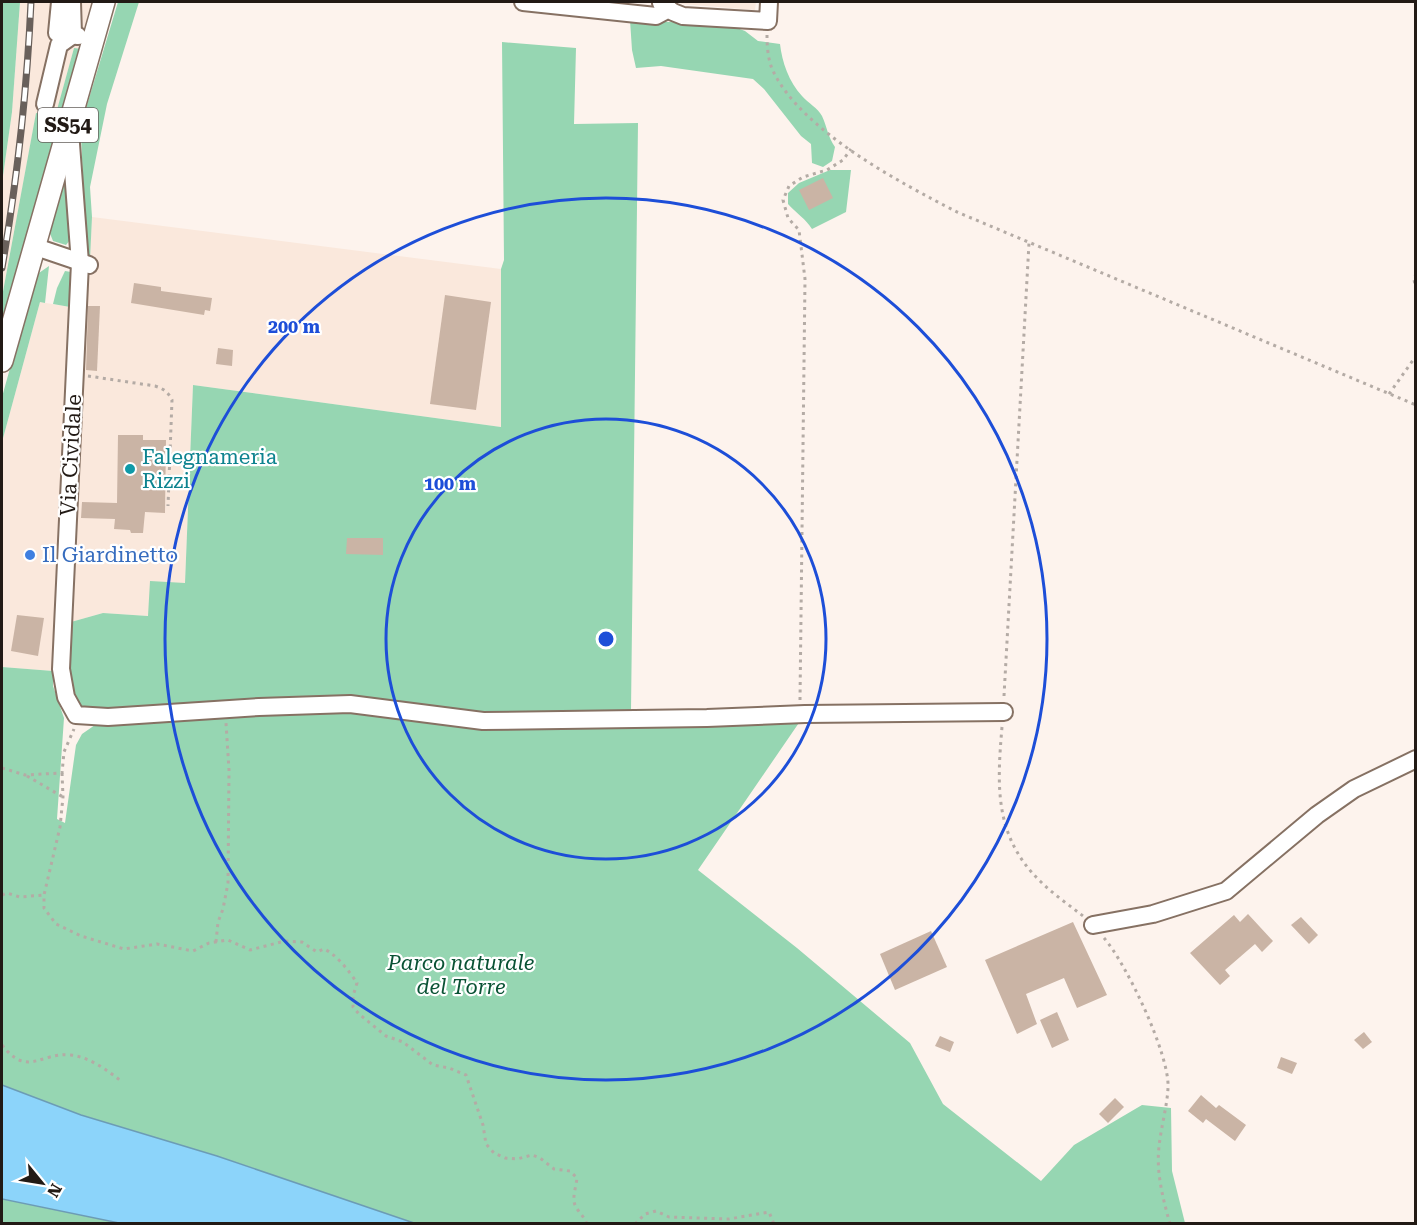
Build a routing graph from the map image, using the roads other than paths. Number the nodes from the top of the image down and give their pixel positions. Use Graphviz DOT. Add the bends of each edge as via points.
graph roads {
  1 [pos="60,2"];
  2 [pos="72,2"];
  3 [pos="104,2"];
  4 [pos="523,2"];
  5 [pos="769,2"];
  6 [pos="664,5"];
  7 [pos="83,37"];
  8 [pos="45,104"];
  9 [pos="69,121"];
  10 [pos="36,247"];
  11 [pos="85,264"];
  12 [pos="2,362"];
  13 [pos="1004,712"];
  14 [pos="1416,759"];
  15 [pos="1093,925"];
  1 -- 7 [label="street" via="57,33"];
  2 -- 7 [label="street"];
  3 -- 7 [label="main road, Via Cividale / SS54"];
  4 -- 6 [label="street" via="656,16"];
  5 -- 6 [label="street" via="768,21 683,16"];
  7 -- 8 [label="street" via="59,45"];
  7 -- 9 [label="main road, Via Cividale / SS54"];
  9 -- 10 [label="main road, Via Cividale / SS54"];
  9 -- 11 [label="street, Via Cividale"];
  10 -- 11 [label="street"];
  10 -- 12 [label="main road, Via Cividale / SS54"];
  11 -- 13 [label="street, Via Cividale" via="74,374 61,669 66,697 76,716 350,704 483,721"];
  14 -- 15 [label="street" via="1354,789 1226,891 1154,914"];
}
